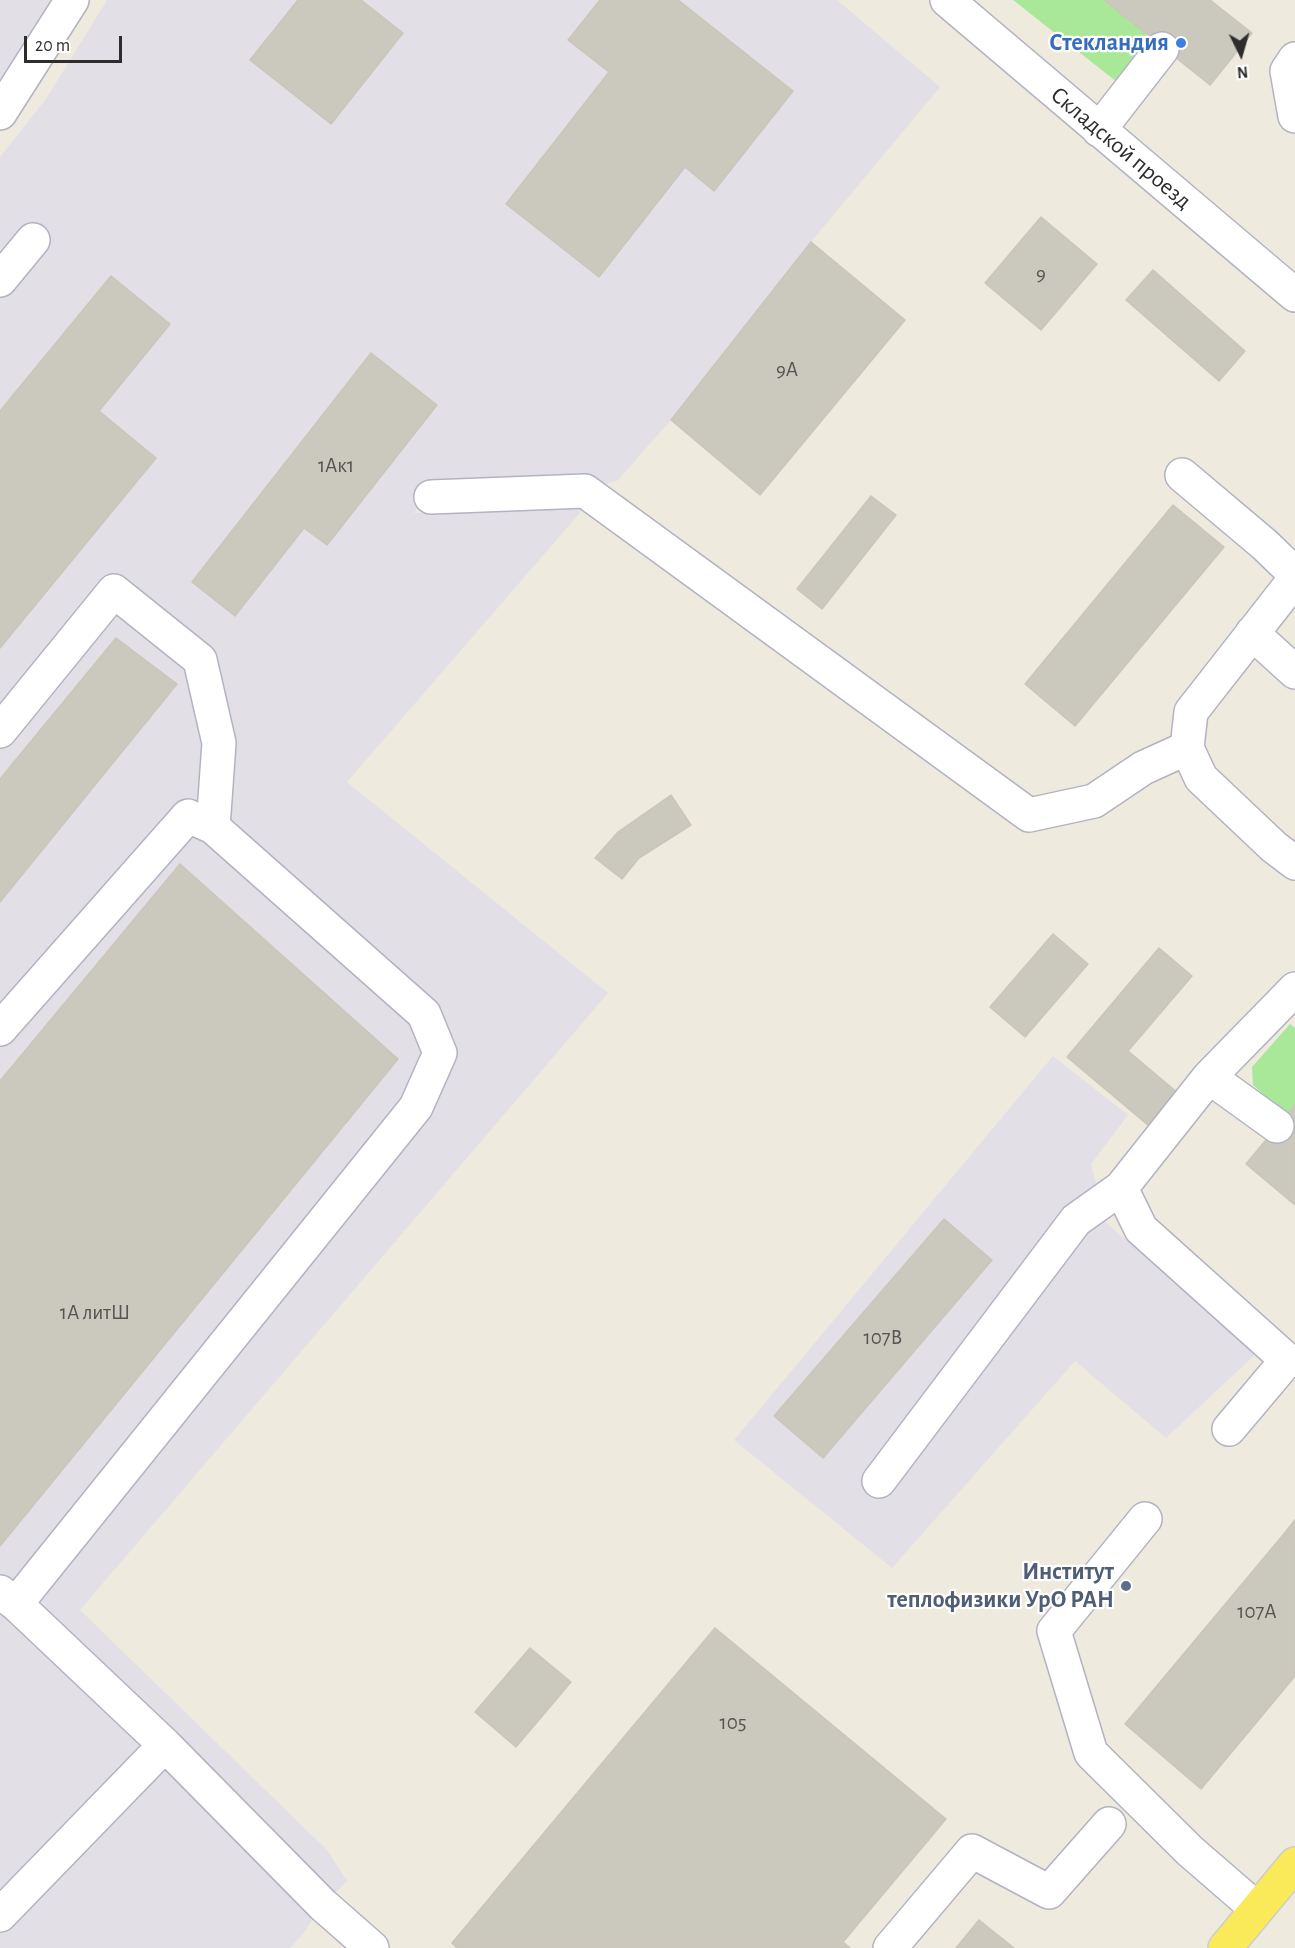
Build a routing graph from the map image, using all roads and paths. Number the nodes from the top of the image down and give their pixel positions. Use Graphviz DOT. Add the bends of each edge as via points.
graph roads {
  1 [pos="72,0"];
  2 [pos="947,0"];
  3 [pos="1161,49"];
  4 [pos="1295,59"];
  5 [pos="0,113"];
  6 [pos="1295,116"];
  7 [pos="1098,130"];
  8 [pos="33,240"];
  9 [pos="0,280"];
  10 [pos="1295,295"];
  11 [pos="1182,475"];
  12 [pos="430,497"];
  13 [pos="1295,574"];
  14 [pos="1295,579"];
  15 [pos="1252,633"];
  16 [pos="1295,672"];
  17 [pos="0,731"];
  18 [pos="1187,748"];
  19 [pos="213,827"];
  20 [pos="1295,863"];
  21 [pos="1295,989"];
  22 [pos="0,1029"];
  23 [pos="1209,1077"];
  24 [pos="1277,1126"];
  25 [pos="1121,1188"];
  26 [pos="1229,1429"];
  27 [pos="879,1481"];
  28 [pos="1145,1519"];
  29 [pos="8,1598"];
  30 [pos="165,1745"];
  31 [pos="1109,1824"];
  32 [pos="1295,1864"];
  33 [pos="1257,1909"];
  34 [pos="0,1915"];
  35 [pos="372,1948"];
  36 [pos="890,1948"];
  37 [pos="1225,1948"];
  1 -- 5 [label="street"];
  2 -- 7 [label="street, Складской проезд"];
  3 -- 7 [label="street"];
  4 -- 6 [label="street" via="1287,71"];
  7 -- 10 [label="street, Складской проезд"];
  8 -- 9 [label="street"];
  11 -- 13 [label="street"];
  12 -- 18 [label="street" via="585,491 1029,815 1094,801 1143,768"];
  14 -- 15 [label="street"];
  15 -- 16 [label="street"];
  15 -- 18 [label="street" via="1191,712"];
  17 -- 19 [label="street" via="114,591 200,660 219,743"];
  18 -- 20 [label="street" via="1201,778"];
  19 -- 22 [label="street" via="188,816"];
  19 -- 29 [label="street" via="424,1014 440,1053 416,1107"];
  21 -- 23 [label="street"];
  23 -- 24 [label="street"];
  23 -- 25 [label="street"];
  25 -- 26 [label="street" via="1141,1229 1287,1360"];
  25 -- 27 [label="street" via="1076,1220"];
  28 -- 33 [label="street" via="1054,1631 1091,1754 1190,1851"];
  29 -- 30 [label="street"];
  30 -- 34 [label="street"];
  30 -- 35 [label="street" via="323,1905"];
  31 -- 36 [label="street" via="1048,1892 972,1851"];
  32 -- 33 [label="main road"];
  33 -- 37 [label="main road"];
}
